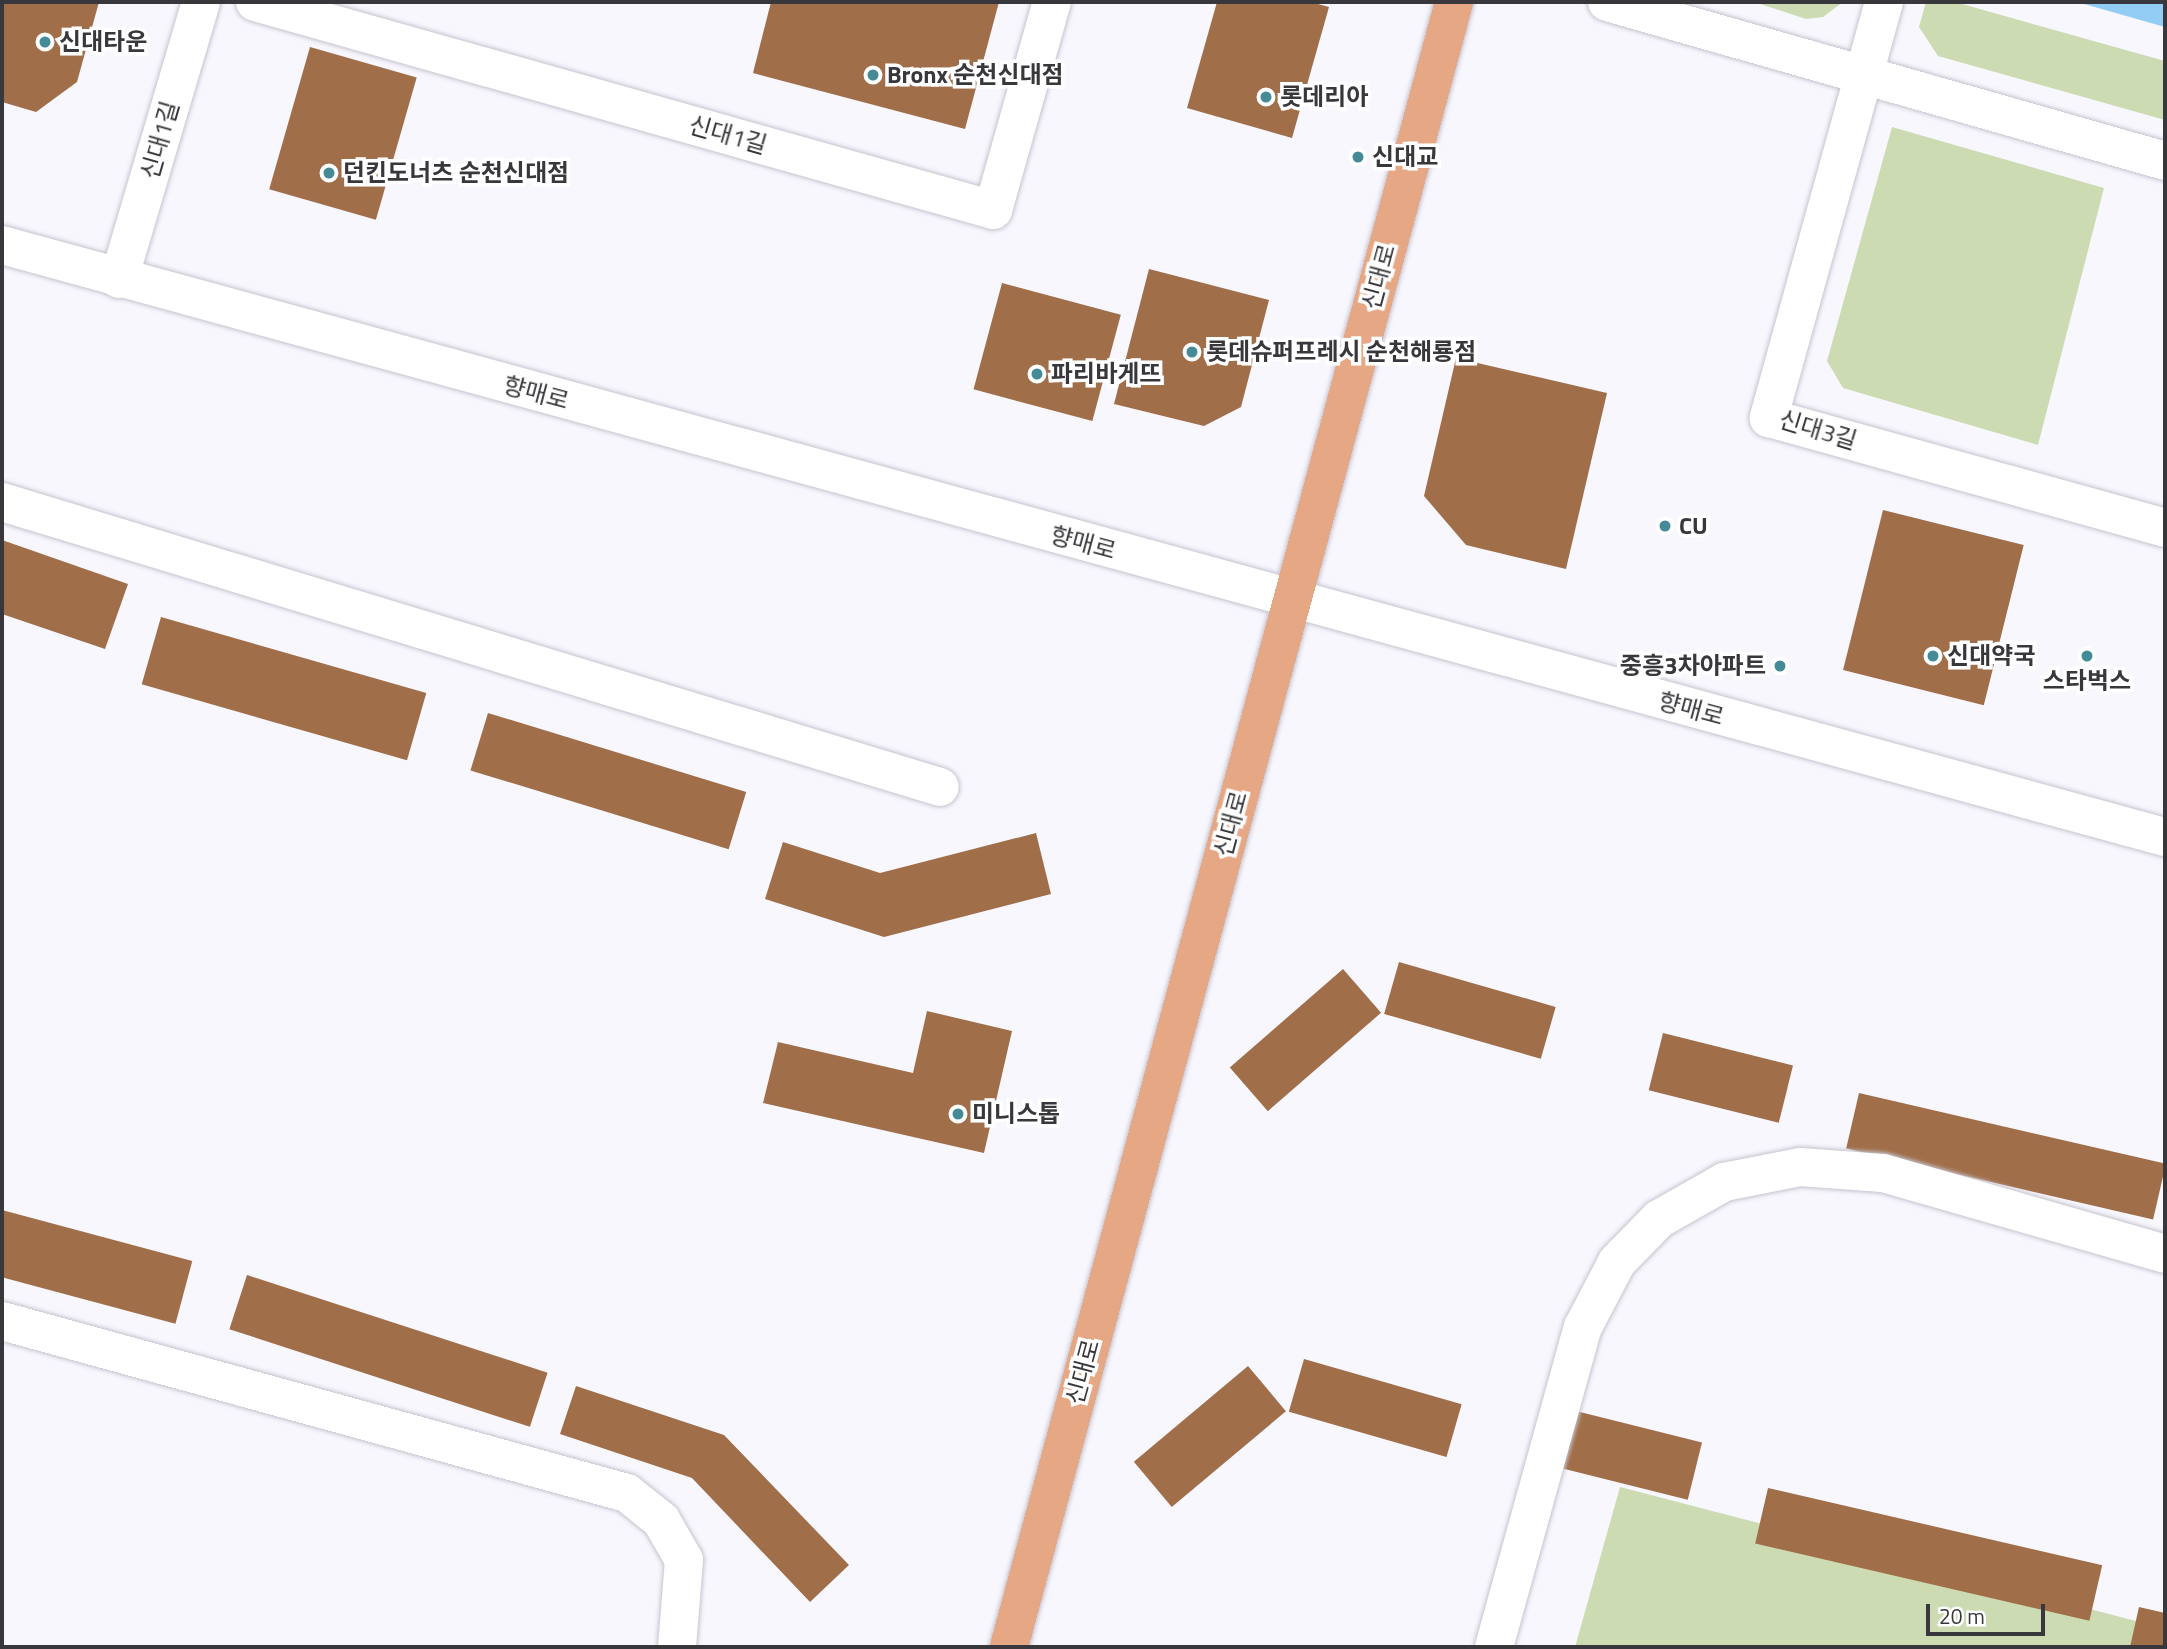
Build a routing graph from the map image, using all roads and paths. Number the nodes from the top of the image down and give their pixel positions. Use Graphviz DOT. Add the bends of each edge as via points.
graph roads {
  1 [pos="201,2"];
  2 [pos="255,2"];
  3 [pos="1052,2"];
  4 [pos="1454,2"];
  5 [pos="1607,2"];
  6 [pos="1884,2"];
  7 [pos="1864,75"];
  8 [pos="2165,160"];
  9 [pos="2,245"];
  10 [pos="120,279"];
  11 [pos="2,502"];
  12 [pos="2165,528"];
  13 [pos="1292,600"];
  14 [pos="940,787"];
  15 [pos="2165,837"];
  16 [pos="2165,1254"];
  17 [pos="2,1321"];
  18 [pos="677,1647"];
  19 [pos="1009,1647"];
  20 [pos="1494,1647"];
  1 -- 10 [label="street, 신대1길"];
  2 -- 3 [label="street, 신대1길" via="993,210"];
  4 -- 13 [label="main road, 신대로"];
  5 -- 7 [label="street"];
  6 -- 7 [label="street, 신대3길"];
  7 -- 8 [label="street"];
  7 -- 12 [label="street, 신대3길" via="1769,418"];
  9 -- 10 [label="street, 향매로"];
  10 -- 13 [label="street, 향매로"];
  11 -- 14 [label="street"];
  13 -- 15 [label="street, 향매로"];
  13 -- 19 [label="main road, 신대로"];
  16 -- 20 [label="street" via="1883,1173 1800,1167 1724,1182 1659,1219 1617,1262 1583,1327"];
  17 -- 18 [label="street" via="627,1493 660,1520 684,1560"];
}
